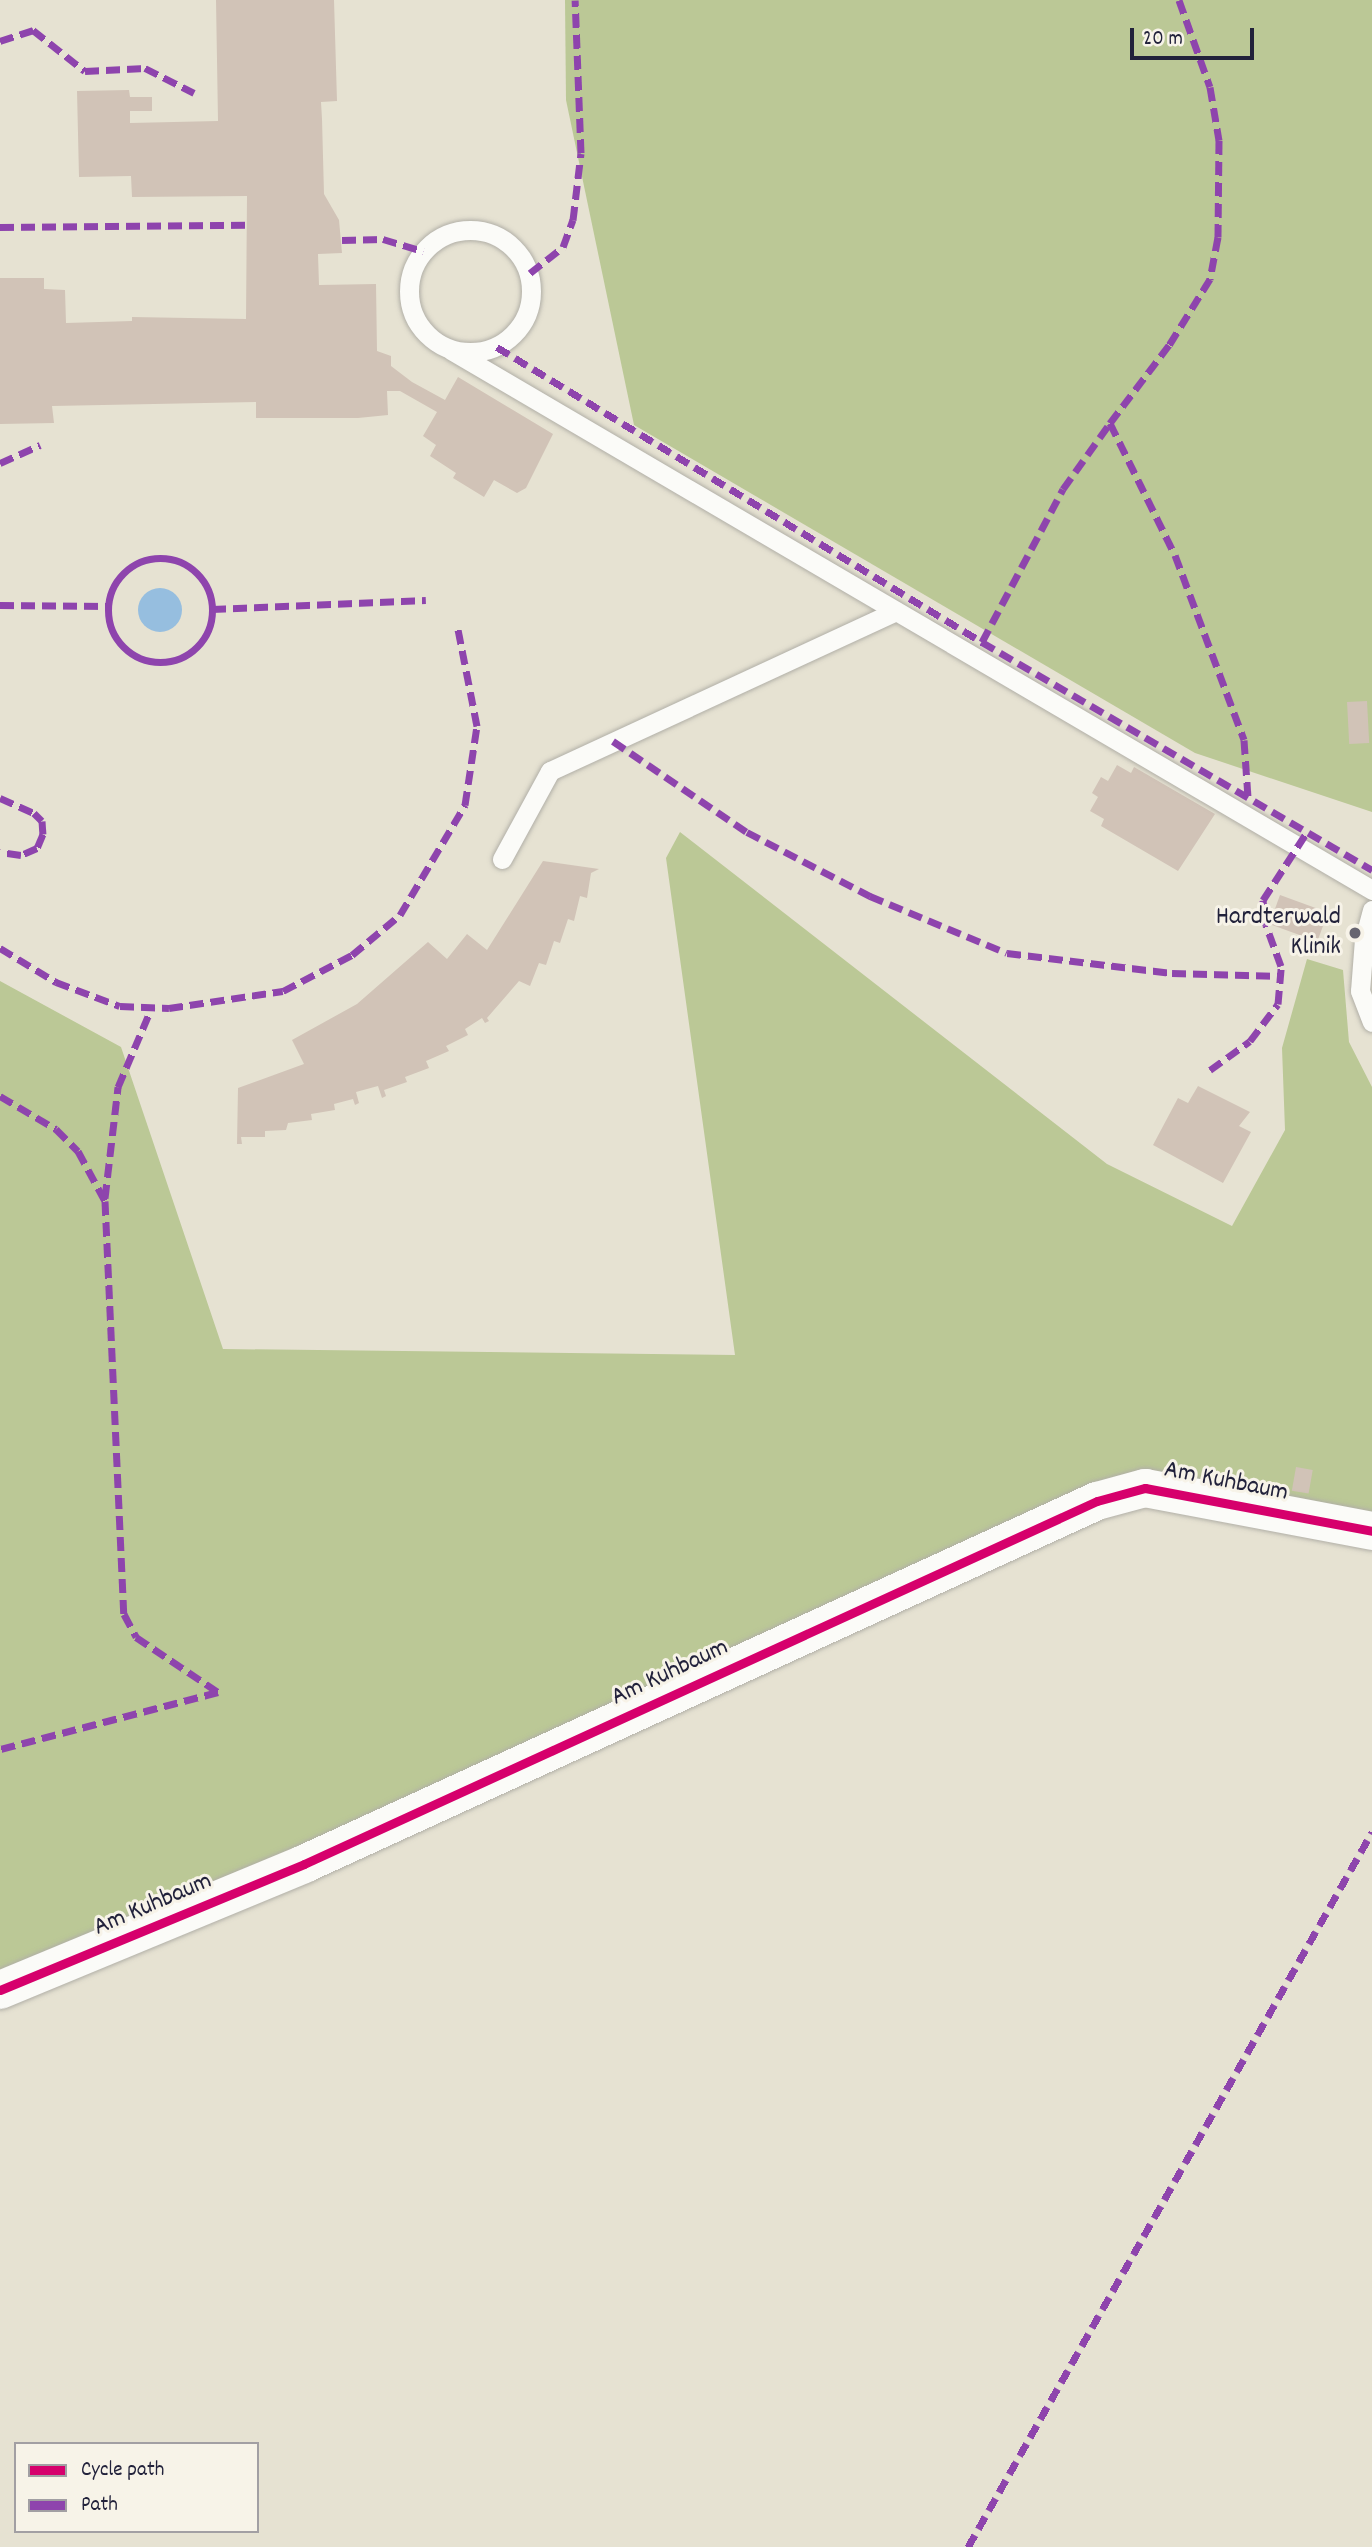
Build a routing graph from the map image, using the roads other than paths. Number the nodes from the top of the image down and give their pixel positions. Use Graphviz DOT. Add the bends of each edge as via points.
graph roads {
  1 [pos="451,350"];
  2 [pos="896,611"];
  3 [pos="502,859"];
  4 [pos="1372,890"];
  5 [pos="1372,911"];
  6 [pos="1372,1022"];
  7 [pos="1372,1531"];
  8 [pos="0,1990"];
  1 -- 1 [label="lane" via="419,326 411,308 413,268 423,251 455,231 492,233 522,256 530,273 530,308 512,337 497,347"];
  1 -- 2 [label="lane"];
  2 -- 3 [label="lane" via="550,771"];
  2 -- 4 [label="lane"];
  5 -- 6 [label="lane" via="1364,939 1360,991"];
  7 -- 8 [label="street, Am Kuhbaum" via="1145,1488 1097,1501 304,1864"];
}
